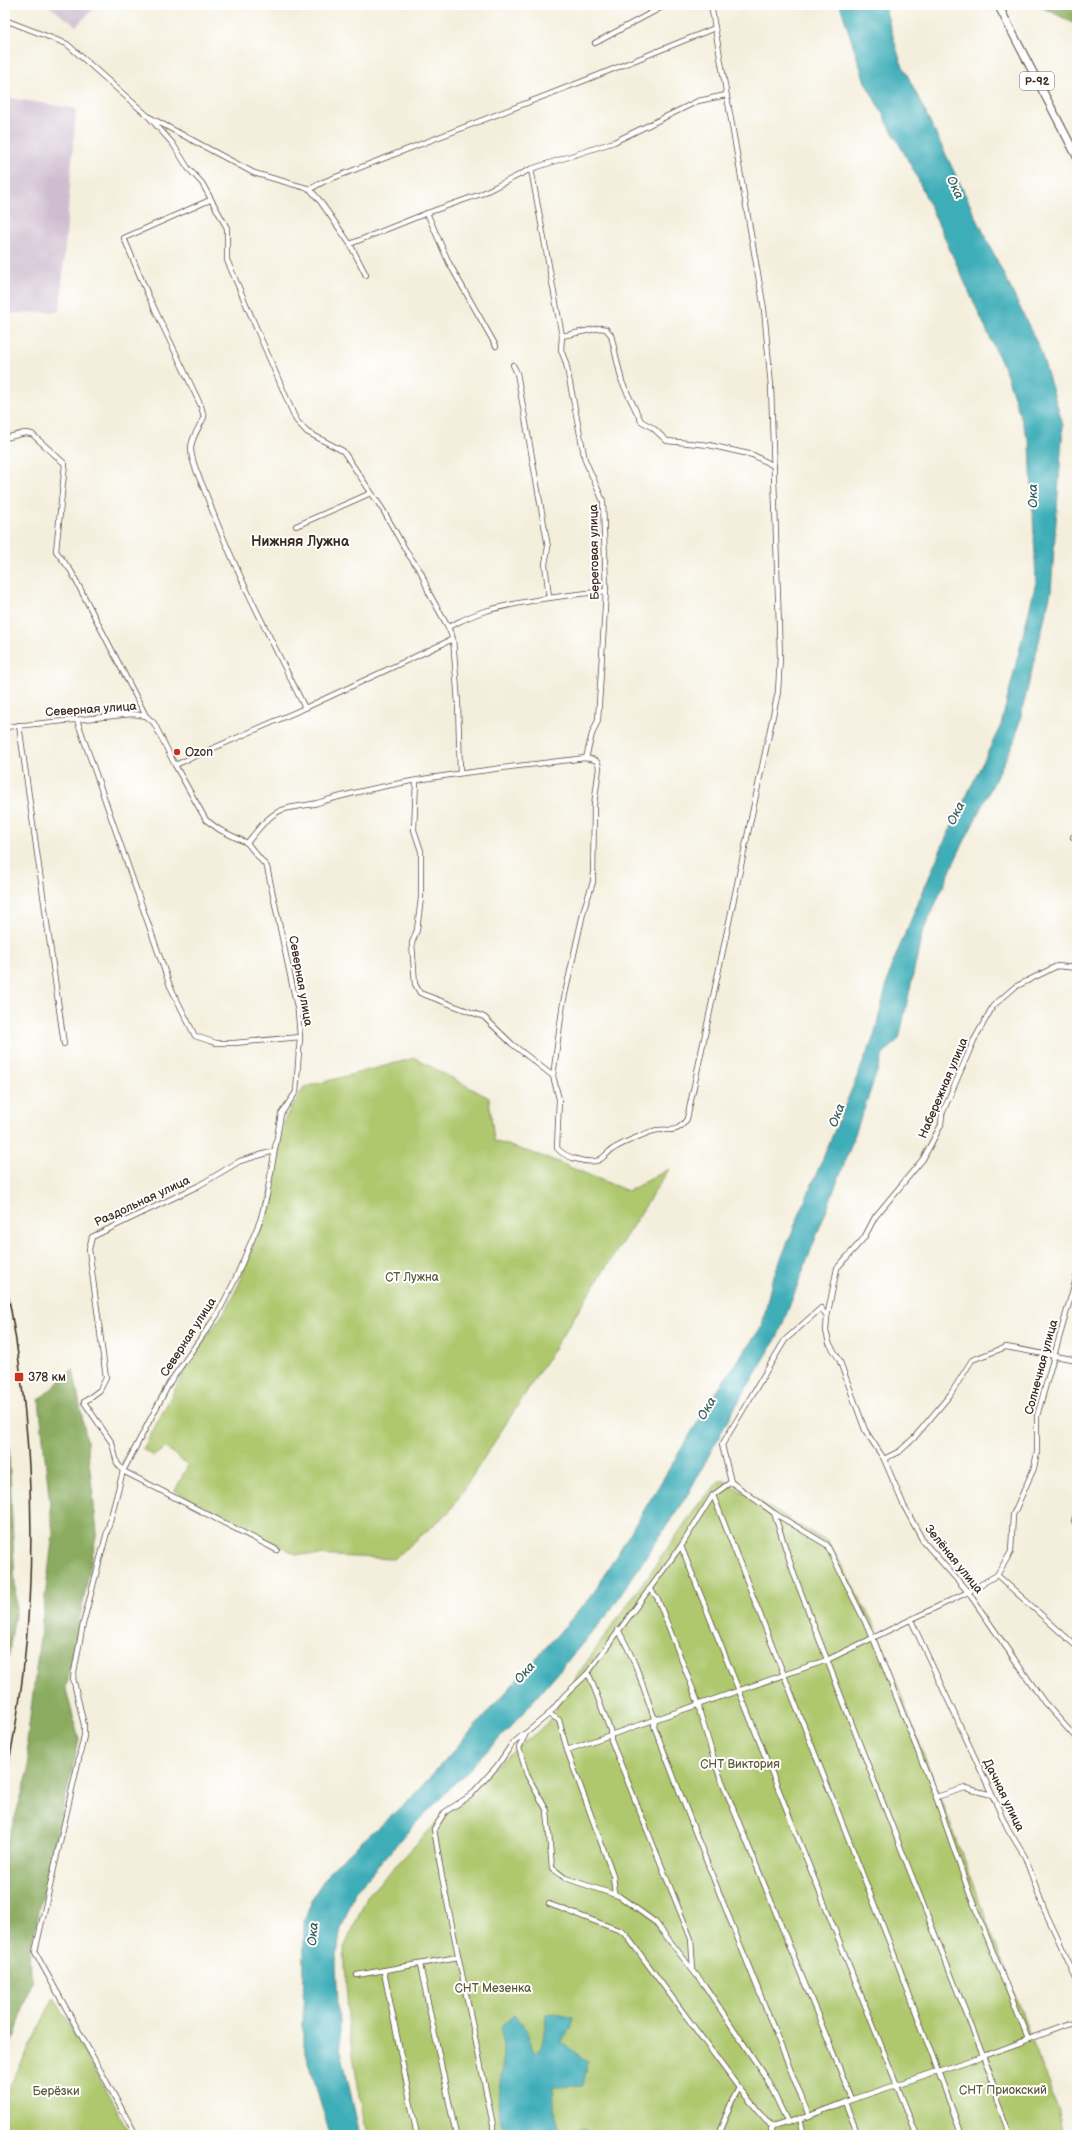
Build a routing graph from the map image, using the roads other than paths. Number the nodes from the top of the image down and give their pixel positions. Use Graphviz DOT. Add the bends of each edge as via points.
graph roads {
  1 [pos="666,5"];
  2 [pos="711,5"];
  3 [pos="998,5"];
  4 [pos="5,20"];
  5 [pos="715,28"];
  6 [pos="595,43"];
  7 [pos="726,95"];
  8 [pos="149,117"];
  9 [pos="1077,157"];
  10 [pos="531,169"];
  11 [pos="310,189"];
  12 [pos="210,200"];
  13 [pos="427,213"];
  14 [pos="350,244"];
  15 [pos="366,275"];
  16 [pos="562,336"];
  17 [pos="496,346"];
  18 [pos="513,365"];
  19 [pos="5,438"];
  20 [pos="774,466"];
  21 [pos="371,493"];
  22 [pos="296,526"];
  23 [pos="606,591"];
  24 [pos="549,597"];
  25 [pos="448,627"];
  26 [pos="453,639"];
  27 [pos="305,708"];
  28 [pos="146,716"];
  29 [pos="77,720"];
  30 [pos="19,725"];
  31 [pos="5,726"];
  32 [pos="586,758"];
  33 [pos="175,765"];
  34 [pos="460,773"];
  35 [pos="416,781"];
  36 [pos="247,843"];
  37 [pos="1077,968"];
  38 [pos="300,1037"];
  39 [pos="64,1044"];
  40 [pos="553,1076"];
  41 [pos="274,1151"];
  42 [pos="1077,1275"];
  43 [pos="827,1317"];
  44 [pos="826,1331"];
  45 [pos="1055,1355"];
  46 [pos="1077,1360"];
  47 [pos="884,1459"];
  48 [pos="123,1471"];
  49 [pos="731,1482"];
  50 [pos="713,1495"];
  51 [pos="1077,1510"];
  52 [pos="774,1513"];
  53 [pos="1077,1527"];
  54 [pos="681,1546"];
  55 [pos="277,1550"];
  56 [pos="996,1575"];
  57 [pos="649,1589"];
  58 [pos="968,1592"];
  59 [pos="911,1620"];
  60 [pos="618,1630"];
  61 [pos="873,1638"];
  62 [pos="1077,1647"];
  63 [pos="827,1660"];
  64 [pos="587,1674"];
  65 [pos="785,1676"];
  66 [pos="741,1691"];
  67 [pos="699,1705"];
  68 [pos="549,1714"];
  69 [pos="655,1720"];
  70 [pos="526,1733"];
  71 [pos="611,1736"];
  72 [pos="1077,1740"];
  73 [pos="567,1750"];
  74 [pos="992,1795"];
  75 [pos="936,1797"];
  76 [pos="615,1894"];
  77 [pos="549,1904"];
  78 [pos="458,1957"];
  79 [pos="420,1965"];
  80 [pos="693,1969"];
  81 [pos="384,1972"];
  82 [pos="357,1976"];
  83 [pos="1077,1980"];
  84 [pos="1077,2021"];
  85 [pos="1028,2038"];
  86 [pos="983,2056"];
  87 [pos="938,2071"];
  88 [pos="896,2086"];
  89 [pos="739,2088"];
  90 [pos="852,2099"];
  91 [pos="845,2102"];
  92 [pos="809,2116"];
  93 [pos="800,2118"];
  94 [pos="788,2122"];
  95 [pos="772,2127"];
  96 [pos="136,2135"];
  97 [pos="417,2135"];
  98 [pos="456,2135"];
  99 [pos="487,2135"];
  100 [pos="718,2135"];
  101 [pos="770,2135"];
  102 [pos="804,2135"];
  103 [pos="858,2135"];
  104 [pos="917,2135"];
  105 [pos="962,2135"];
  106 [pos="1010,2135"];
  1 -- 6 [label="street"];
  2 -- 5 [label="street"];
  3 -- 9 [label="main road, Р-92"];
  4 -- 8 [label="street" via="67,44"];
  5 -- 7 [label="street"];
  5 -- 11 [label="street"];
  7 -- 10 [label="street" via="698,101 596,149 576,153"];
  7 -- 20 [label="street" via="764,309 771,386"];
  8 -- 11 [label="street" via="254,173"];
  8 -- 12 [label="street" via="202,183"];
  10 -- 13 [label="street" via="481,194"];
  10 -- 16 [label="street"];
  11 -- 14 [label="street"];
  12 -- 21 [label="street" via="227,228 227,260 296,420 307,432 343,451"];
  12 -- 27 [label="street" via="124,238 151,302 202,406 204,417 191,448 210,504 240,578"];
  13 -- 14 [label="street"];
  13 -- 17 [label="street" via="449,263"];
  14 -- 15 [label="street"];
  16 -- 20 [label="street" via="606,329 611,336 622,382 641,421 667,441 709,445 753,455"];
  16 -- 23 [label="street, Береговая улица" via="561,350 586,460 603,501"];
  18 -- 24 [label="street" via="517,373 548,546 545,564"];
  19 -- 28 [label="street" via="25,433 32,434 65,464 56,551 71,571"];
  20 -- 40 [label="street" via="780,657 778,692 687,1119 676,1130 659,1129 613,1149 597,1161 585,1162 564,1154 557,1148 559,1099"];
  21 -- 22 [label="street"];
  21 -- 25 [label="street" via="421,572 429,593"];
  23 -- 24 [label="street"];
  23 -- 32 [label="street, Береговая улица" via="598,720"];
  24 -- 25 [label="street" via="480,613"];
  25 -- 26 [label="street"];
  26 -- 27 [label="street"];
  26 -- 34 [label="street"];
  27 -- 33 [label="street"];
  28 -- 29 [label="street, Северная улица" via="133,714"];
  28 -- 33 [label="street, Северная улица" via="154,723"];
  29 -- 30 [label="street, Северная улица"];
  29 -- 38 [label="street" via="170,986 195,1036 216,1043 234,1044"];
  30 -- 31 [label="street, Северная улица"];
  30 -- 39 [label="street"];
  32 -- 34 [label="street"];
  32 -- 40 [label="street" via="595,760 599,768 594,805 593,882 584,909 563,1004"];
  33 -- 36 [label="street, Северная улица" via="206,820"];
  34 -- 35 [label="street"];
  35 -- 36 [label="street" via="362,790 307,806 281,810 267,820"];
  35 -- 40 [label="street" via="414,830 420,851 421,898 417,930 412,944 415,984 420,993 484,1017 512,1044"];
  36 -- 38 [label="street, Северная улица" via="267,867 298,1012"];
  37 -- 43 [label="street, Набережная улица" via="1057,966 1015,987 993,1006 974,1040 942,1114 941,1125 923,1159 875,1217 864,1238 837,1268"];
  38 -- 41 [label="street, Северная улица" via="296,1092 281,1114"];
  41 -- 48 [label="street, Северная улица" via="260,1221 234,1282 217,1315 170,1382"];
  41 -- 48 [label="street, Раздольная улица" via="240,1161 198,1186 92,1237 89,1249 106,1378 100,1390 84,1402 112,1443 117,1463"];
  42 -- 45 [label="street, Солнечная улица"];
  43 -- 44 [label="street, Набережная улица"];
  43 -- 49 [label="street" via="820,1308 785,1340 722,1445"];
  44 -- 47 [label="street, Зелёная улица" via="829,1343 839,1358 864,1430"];
  45 -- 46 [label="street"];
  45 -- 47 [label="street" via="1006,1346 972,1360 950,1395 914,1438"];
  45 -- 56 [label="street, Солнечная улица" via="1037,1416 1037,1452 1034,1468 1013,1515 1011,1552"];
  47 -- 58 [label="street, Зелёная улица" via="904,1506 923,1541"];
  48 -- 55 [label="street"];
  48 -- 96 [label="street, Северная улица" via="83,1624 73,1678 84,1725 84,1736 35,1952"];
  49 -- 50 [label="street"];
  49 -- 52 [label="street"];
  50 -- 54 [label="street"];
  50 -- 65 [label="street"];
  51 -- 53 [label="street" via="1074,1520"];
  52 -- 61 [label="street" via="827,1545"];
  52 -- 63 [label="street"];
  54 -- 57 [label="street"];
  54 -- 66 [label="street"];
  56 -- 58 [label="street"];
  56 -- 62 [label="street"];
  57 -- 60 [label="street"];
  57 -- 67 [label="street" via="657,1597"];
  58 -- 59 [label="street"];
  58 -- 72 [label="street, Зелёная улица" via="1044,1702"];
  59 -- 61 [label="street"];
  59 -- 74 [label="street, Дачная улица"];
  60 -- 64 [label="street"];
  60 -- 69 [label="street" via="626,1642"];
  61 -- 63 [label="street"];
  61 -- 75 [label="street"];
  63 -- 65 [label="street"];
  63 -- 86 [label="street"];
  64 -- 68 [label="street"];
  64 -- 71 [label="street"];
  65 -- 66 [label="street"];
  65 -- 87 [label="street"];
  66 -- 67 [label="street"];
  66 -- 88 [label="street"];
  67 -- 69 [label="street"];
  67 -- 90 [label="street" via="717,1769"];
  68 -- 70 [label="street"];
  68 -- 73 [label="street" via="559,1720"];
  69 -- 71 [label="street"];
  69 -- 92 [label="street" via="654,1726 706,1860"];
  70 -- 76 [label="street" via="519,1748 527,1775 546,1812 552,1868 565,1878"];
  70 -- 78 [label="street" via="512,1744 497,1766 470,1796 445,1812 434,1829"];
  71 -- 73 [label="street"];
  71 -- 80 [label="street" via="610,1740 691,1939"];
  73 -- 76 [label="street" via="614,1875"];
  74 -- 75 [label="street" via="965,1788"];
  74 -- 83 [label="street, Дачная улица" via="1025,1857 1044,1909"];
  75 -- 85 [label="street" via="970,1895"];
  76 -- 80 [label="street" via="655,1922"];
  77 -- 89 [label="street" via="626,1935"];
  78 -- 79 [label="street"];
  78 -- 99 [label="street" via="493,2125 493,2133"];
  79 -- 81 [label="street"];
  79 -- 98 [label="street"];
  80 -- 94 [label="street" via="767,2079"];
  81 -- 82 [label="street"];
  81 -- 97 [label="street"];
  84 -- 85 [label="street"];
  85 -- 86 [label="street"];
  86 -- 87 [label="street"];
  86 -- 106 [label="street" via="992,2076 997,2101"];
  87 -- 88 [label="street"];
  87 -- 105 [label="street"];
  88 -- 90 [label="street"];
  88 -- 104 [label="street"];
  89 -- 95 [label="street"];
  89 -- 100 [label="street"];
  90 -- 91 [label="street"];
  91 -- 92 [label="street"];
  91 -- 103 [label="street"];
  92 -- 93 [label="street"];
  93 -- 94 [label="street"];
  93 -- 102 [label="street"];
  94 -- 95 [label="street"];
  95 -- 101 [label="street"];
}
